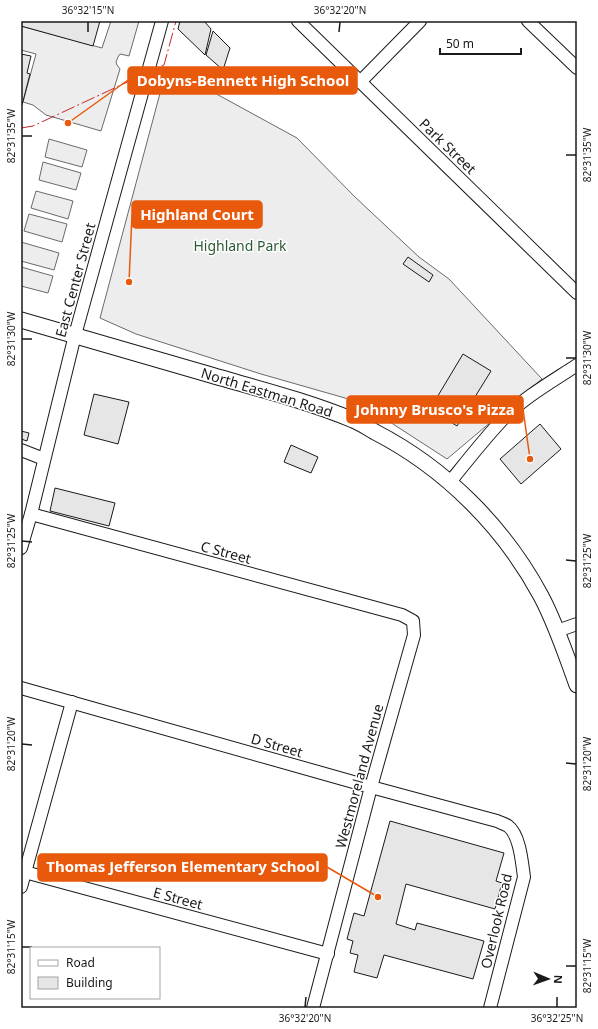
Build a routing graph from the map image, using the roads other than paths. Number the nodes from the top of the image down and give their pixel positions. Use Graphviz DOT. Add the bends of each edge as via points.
graph roads {
  1 [pos="162,21"];
  2 [pos="298,21"];
  3 [pos="420,21"];
  4 [pos="528,21"];
  5 [pos="577,68"];
  6 [pos="360,82"];
  7 [pos="577,293"];
  8 [pos="21,320"];
  9 [pos="75,336"];
  10 [pos="577,365"];
  11 [pos="21,450"];
  12 [pos="44,459"];
  13 [pos="450,482"];
  14 [pos="31,514"];
  15 [pos="21,548"];
  16 [pos="413,621"];
  17 [pos="577,624"];
  18 [pos="557,631"];
  19 [pos="577,685"];
  20 [pos="21,688"];
  21 [pos="72,702"];
  22 [pos="371,786"];
  23 [pos="518,841"];
  24 [pos="23,872"];
  25 [pos="21,887"];
  26 [pos="328,954"];
  27 [pos="313,1008"];
  28 [pos="490,1008"];
  1 -- 9 [label="street, East Center Street"];
  2 -- 6 [label="street, Park Street"];
  3 -- 6 [label="street"];
  4 -- 5 [label="street"];
  6 -- 7 [label="street, Park Street"];
  8 -- 9 [label="main road, North Eastman Road"];
  9 -- 12 [label="street, East Center Street"];
  9 -- 13 [label="main road, North Eastman Road" via="325,409 387,438"];
  10 -- 13 [label="street" via="504,418"];
  11 -- 12 [label="street"];
  12 -- 14 [label="street, East Center Street"];
  13 -- 18 [label="main road, North Eastman Road" via="511,548 541,596"];
  14 -- 15 [label="street, East Center Street"];
  14 -- 16 [label="street, C Street" via="402,615"];
  16 -- 22 [label="street, Westmoreland Avenue" via="414,635"];
  17 -- 18 [label="street"];
  18 -- 19 [label="main road, North Eastman Road"];
  20 -- 21 [label="street, D Street"];
  21 -- 22 [label="street, D Street"];
  21 -- 24 [label="street"];
  22 -- 23 [label="street, D Street" via="497,821 509,827"];
  22 -- 26 [label="street, Westmoreland Avenue"];
  23 -- 28 [label="street, Overlook Road" via="524,876"];
  24 -- 25 [label="street"];
  24 -- 26 [label="street, E Street"];
  26 -- 27 [label="street, Westmoreland Avenue"];
}
